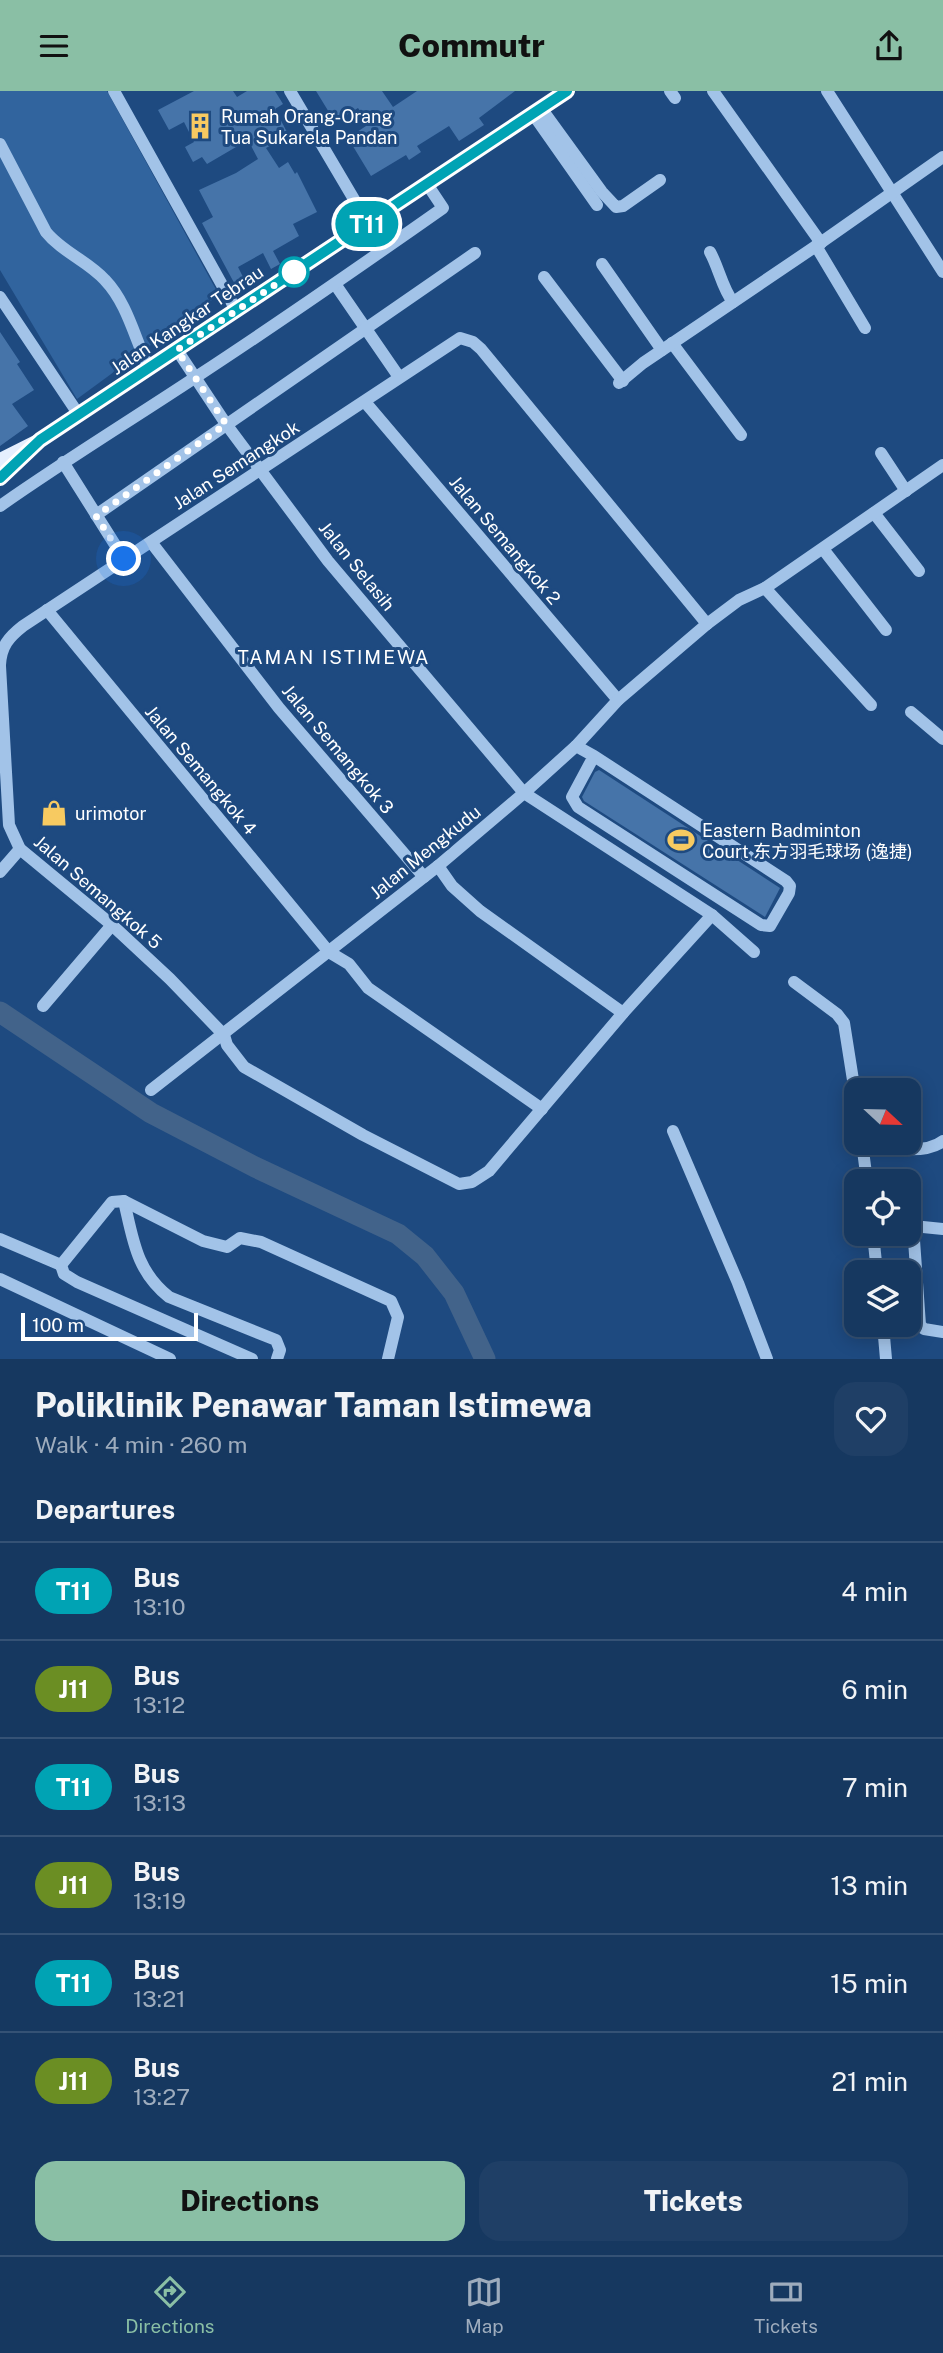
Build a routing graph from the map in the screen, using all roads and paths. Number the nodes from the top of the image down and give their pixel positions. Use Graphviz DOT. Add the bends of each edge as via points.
graph roads {
  1 [pos="114,91"];
  2 [pos="567,91"];
  3 [pos="713,91"];
  4 [pos="827,91"];
  5 [pos="292,92"];
  6 [pos="537,111"];
  7 [pos="0,144"];
  8 [pos="943,157"];
  9 [pos="660,180"];
  10 [pos="427,184"];
  11 [pos="892,191"];
  12 [pos="597,205"];
  13 [pos="368,223"];
  14 [pos="818,245"];
  15 [pos="710,252"];
  16 [pos="475,253"];
  17 [pos="602,264"];
  18 [pos="943,272"];
  19 [pos="544,277"];
  20 [pos="335,284"];
  21 [pos="0,297"];
  22 [pos="733,302"];
  23 [pos="236,310"];
  24 [pos="366,328"];
  25 [pos="865,328"];
  26 [pos="667,347"];
  27 [pos="177,350"];
  28 [pos="149,368"];
  29 [pos="399,377"];
  30 [pos="195,378"];
  31 [pos="365,402"];
  32 [pos="79,415"];
  33 [pos="226,424"];
  34 [pos="741,435"];
  35 [pos="40,440"];
  36 [pos="881,453"];
  37 [pos="0,460"];
  38 [pos="63,462"];
  39 [pos="943,465"];
  40 [pos="261,471"];
  41 [pos="0,478"];
  42 [pos="906,491"];
  43 [pos="0,506"];
  44 [pos="874,513"];
  45 [pos="96,516"];
  46 [pos="151,542"];
  47 [pos="823,549"];
  48 [pos="124,559"];
  49 [pos="919,571"];
  50 [pos="765,588"];
  51 [pos="47,610"];
  52 [pos="707,624"];
  53 [pos="23,626"];
  54 [pos="886,630"];
  55 [pos="0,665"];
  56 [pos="618,701"];
  57 [pos="871,705"];
  58 [pos="911,712"];
  59 [pos="943,739"];
  60 [pos="576,746"];
  61 [pos="594,756"];
  62 [pos="524,793"];
  63 [pos="20,849"];
  64 [pos="438,866"];
  65 [pos="0,872"];
  66 [pos="424,877"];
  67 [pos="712,915"];
  68 [pos="112,925"];
  69 [pos="329,952"];
  70 [pos="754,952"];
  71 [pos="794,982"];
  72 [pos="43,1006"];
  73 [pos="623,1013"];
  74 [pos="224,1035"];
  75 [pos="853,1078"];
  76 [pos="151,1090"];
  77 [pos="542,1109"];
  78 [pos="673,1131"];
  79 [pos="943,1141"];
  80 [pos="921,1148"];
  81 [pos="124,1201"];
  82 [pos="921,1226"];
  83 [pos="943,1229"];
  84 [pos="0,1238"];
  85 [pos="913,1246"];
  86 [pos="61,1265"];
  87 [pos="0,1279"];
  88 [pos="943,1332"];
  89 [pos="884,1337"];
  90 [pos="170,1359"];
  91 [pos="252,1359"];
  92 [pos="277,1359"];
  93 [pos="388,1359"];
  94 [pos="768,1359"];
  95 [pos="886,1359"];
  1 -- 23 [label="street"];
  2 -- 6 [label="main road, Jalan Kangkar Tebrau"];
  3 -- 14 [label="street"];
  4 -- 11 [label="street"];
  5 -- 13 [label="street"];
  6 -- 9 [label="street" via="616,207"];
  6 -- 10 [label="main road, Jalan Kangkar Tebrau"];
  6 -- 12 [label="street"];
  7 -- 28 [label="street" via="46,232 117,295"];
  8 -- 11 [label="street"];
  10 -- 13 [label="main road, Jalan Kangkar Tebrau"];
  10 -- 20 [label="street" via="443,208"];
  11 -- 14 [label="street"];
  11 -- 18 [label="street"];
  13 -- 23 [label="main road, Jalan Kangkar Tebrau"];
  14 -- 22 [label="street"];
  14 -- 25 [label="street"];
  15 -- 22 [label="street"];
  16 -- 24 [label="street"];
  17 -- 26 [label="street"];
  19 -- 26 [label="street" via="621,382"];
  20 -- 24 [label="street"];
  20 -- 30 [label="street"];
  21 -- 32 [label="street"];
  22 -- 26 [label="street"];
  23 -- 27 [label="main road, Jalan Kangkar Tebrau"];
  24 -- 29 [label="street"];
  24 -- 33 [label="street"];
  26 -- 34 [label="street"];
  27 -- 28 [label="main road, Jalan Kangkar Tebrau"];
  27 -- 30 [label="street, Jalan Selasih"];
  28 -- 32 [label="main road, Jalan Kangkar Tebrau"];
  29 -- 31 [label="street, Jalan Semangkok"];
  29 -- 52 [label="street, Jalan Semangkok" via="457,339 469,340 481,349"];
  30 -- 33 [label="street, Jalan Selasih"];
  30 -- 38 [label="street"];
  31 -- 40 [label="street, Jalan Semangkok"];
  31 -- 56 [label="street, Jalan Semangkok 2"];
  32 -- 35 [label="main road, Jalan Kangkar Tebrau"];
  33 -- 40 [label="street, Jalan Selasih"];
  33 -- 45 [label="street"];
  35 -- 37 [label="main road, Jalan Kangkar Tebrau"];
  35 -- 41 [label="main road"];
  36 -- 42 [label="street"];
  38 -- 43 [label="street"];
  38 -- 45 [label="street"];
  39 -- 42 [label="street, Jalan Mengkudu"];
  40 -- 46 [label="street, Jalan Semangkok"];
  40 -- 62 [label="street, Jalan Selasih" via="328,561"];
  42 -- 44 [label="street, Jalan Mengkudu"];
  44 -- 47 [label="street, Jalan Mengkudu"];
  44 -- 49 [label="street"];
  45 -- 48 [label="street"];
  46 -- 48 [label="street, Jalan Semangkok"];
  46 -- 66 [label="street, Jalan Semangkok 3" via="279,708"];
  47 -- 50 [label="street, Jalan Mengkudu"];
  47 -- 54 [label="street"];
  48 -- 51 [label="street, Jalan Semangkok"];
  50 -- 52 [label="street, Jalan Mengkudu" via="739,600"];
  50 -- 57 [label="street"];
  51 -- 53 [label="street, Jalan Semangkok"];
  51 -- 69 [label="street, Jalan Semangkok 4"];
  52 -- 56 [label="street, Jalan Mengkudu"];
  53 -- 55 [label="street, Jalan Semangkok 5" via="3,645"];
  55 -- 63 [label="street, Jalan Semangkok 5" via="7,809"];
  56 -- 60 [label="street, Jalan Mengkudu"];
  58 -- 59 [label="street"];
  60 -- 61 [label="street"];
  60 -- 62 [label="street, Jalan Mengkudu"];
  61 -- 61 [label="street" via="572,797 578,807 761,925 770,926 789,893 786,881"];
  62 -- 64 [label="street, Jalan Mengkudu"];
  62 -- 67 [label="street, Jalan Selasih"];
  63 -- 65 [label="street"];
  63 -- 68 [label="street, Jalan Semangkok 5"];
  64 -- 66 [label="street, Jalan Mengkudu"];
  64 -- 73 [label="street" via="480,911"];
  66 -- 69 [label="street, Jalan Mengkudu"];
  67 -- 70 [label="street, Jalan Selasih"];
  67 -- 73 [label="street"];
  68 -- 72 [label="street"];
  68 -- 74 [label="street, Jalan Semangkok 5"];
  69 -- 74 [label="street, Jalan Mengkudu"];
  69 -- 77 [label="street, Jalan Semangkok 4" via="349,964 368,988"];
  71 -- 75 [label="street" via="844,1023"];
  73 -- 77 [label="street"];
  74 -- 76 [label="street, Jalan Mengkudu"];
  74 -- 77 [label="street, Jalan Semangkok 5" via="244,1067 459,1184 489,1171"];
  78 -- 94 [label="street"];
  79 -- 80 [label="street"];
  81 -- 86 [label="street" via="113,1202"];
  81 -- 92 [label="street" via="139,1260 158,1289 276,1340"];
  81 -- 93 [label="street" via="203,1241 227,1247 240,1238 261,1242 391,1301 398,1317"];
  82 -- 83 [label="street"];
  84 -- 86 [label="street"];
  85 -- 88 [label="street" via="920,1325"];
  86 -- 91 [label="street" via="64,1275 77,1282"];
  87 -- 90 [label="street"];
  89 -- 95 [label="street"];
}
